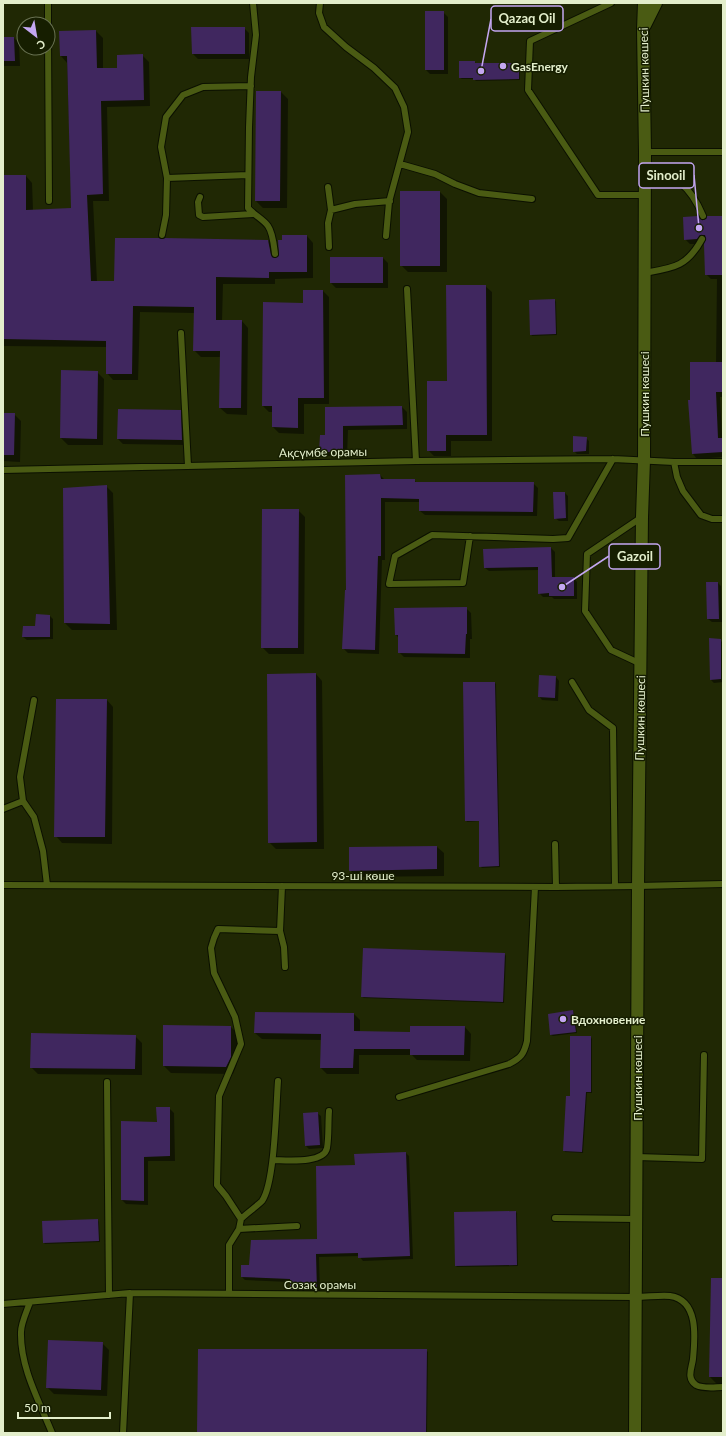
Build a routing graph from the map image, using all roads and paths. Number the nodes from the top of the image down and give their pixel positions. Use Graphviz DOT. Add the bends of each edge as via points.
graph roads {
  1 [pos="48,3"];
  2 [pos="253,3"];
  3 [pos="320,3"];
  4 [pos="611,3"];
  5 [pos="644,3"];
  6 [pos="656,3"];
  7 [pos="48,16"];
  8 [pos="643,30"];
  9 [pos="48,56"];
  10 [pos="251,86"];
  11 [pos="645,152"];
  12 [pos="723,152"];
  13 [pos="400,164"];
  14 [pos="644,167"];
  15 [pos="248,175"];
  16 [pos="167,178"];
  17 [pos="328,187"];
  18 [pos="644,195"];
  19 [pos="200,197"];
  20 [pos="532,199"];
  21 [pos="49,201"];
  22 [pos="390,201"];
  23 [pos="331,210"];
  24 [pos="253,214"];
  25 [pos="703,216"];
  26 [pos="162,234"];
  27 [pos="386,236"];
  28 [pos="702,239"];
  29 [pos="330,247"];
  30 [pos="275,254"];
  31 [pos="644,273"];
  32 [pos="408,289"];
  33 [pos="181,333"];
  34 [pos="612,459"];
  35 [pos="644,460"];
  36 [pos="416,461"];
  37 [pos="674,462"];
  38 [pos="723,462"];
  39 [pos="188,466"];
  40 [pos="3,470"];
  41 [pos="642,517"];
  42 [pos="723,519"];
  43 [pos="470,536"];
  44 [pos="641,664"];
  45 [pos="572,682"];
  46 [pos="34,700"];
  47 [pos="23,801"];
  48 [pos="3,809"];
  49 [pos="555,844"];
  50 [pos="723,884"];
  51 [pos="3,885"];
  52 [pos="47,885"];
  53 [pos="282,886"];
  54 [pos="535,886"];
  55 [pos="556,886"];
  56 [pos="615,886"];
  57 [pos="638,886"];
  58 [pos="280,931"];
  59 [pos="285,967"];
  60 [pos="704,1055"];
  61 [pos="278,1081"];
  62 [pos="107,1082"];
  63 [pos="399,1097"];
  64 [pos="329,1111"];
  65 [pos="637,1156"];
  66 [pos="272,1160"];
  67 [pos="556,1218"];
  68 [pos="241,1219"];
  69 [pos="636,1220"];
  70 [pos="297,1226"];
  71 [pos="238,1229"];
  72 [pos="130,1294"];
  73 [pos="229,1294"];
  74 [pos="109,1295"];
  75 [pos="636,1297"];
  76 [pos="30,1302"];
  77 [pos="3,1304"];
  78 [pos="723,1387"];
  79 [pos="52,1433"];
  80 [pos="123,1433"];
  81 [pos="635,1433"];
  1 -- 7 [label="lane"];
  2 -- 10 [label="lane" via="256,35"];
  3 -- 13 [label="lane" via="319,13 324,27 395,88 404,107 408,132"];
  4 -- 18 [label="lane" via="530,42 528,90 598,195"];
  5 -- 8 [label="main road, Пушкин көшесі"];
  6 -- 8 [label="main road"];
  8 -- 11 [label="main road, Пушкин көшесі"];
  9 -- 21 [label="lane"];
  10 -- 15 [label="lane"];
  10 -- 16 [label="lane" via="203,87 183,95 166,117 161,147"];
  11 -- 12 [label="lane"];
  11 -- 14 [label="main road, Пушкин көшесі"];
  13 -- 20 [label="lane" via="435,174 479,193"];
  13 -- 22 [label="lane"];
  14 -- 18 [label="main road, Пушкин көшесі"];
  14 -- 25 [label="lane" via="670,176 688,189"];
  15 -- 16 [label="lane"];
  15 -- 24 [label="lane" via="248,208"];
  16 -- 26 [label="lane" via="166,216"];
  17 -- 23 [label="lane"];
  18 -- 31 [label="main road, Пушкин көшесі"];
  19 -- 24 [label="lane" via="199,215 203,217"];
  22 -- 23 [label="lane" via="356,204"];
  22 -- 27 [label="lane"];
  23 -- 29 [label="lane" via="328,223"];
  24 -- 30 [label="lane" via="268,226"];
  28 -- 31 [label="lane" via="686,261 671,268"];
  31 -- 35 [label="main road, Пушкин көшесі"];
  32 -- 36 [label="lane"];
  33 -- 39 [label="lane"];
  34 -- 35 [label="lane, Ақсүмбе орамы"];
  34 -- 36 [label="lane, Ақсүмбе орамы"];
  34 -- 43 [label="lane" via="568,538"];
  35 -- 37 [label="lane, Ақсүмбе орамы"];
  35 -- 41 [label="main road, Пушкин көшесі"];
  36 -- 39 [label="lane, Ақсүмбе орамы"];
  37 -- 38 [label="lane, Ақсүмбе орамы"];
  37 -- 42 [label="lane" via="683,491 701,515"];
  39 -- 40 [label="lane, Ақсүмбе орамы"];
  41 -- 44 [label="main road, Пушкин көшесі"];
  41 -- 44 [label="lane" via="587,554 585,611 611,650"];
  43 -- 43 [label="lane" via="432,535 395,556 389,584 463,583"];
  44 -- 57 [label="main road, Пушкин көшесі"];
  45 -- 56 [label="lane" via="589,710 613,728"];
  46 -- 47 [label="lane" via="20,776"];
  47 -- 48 [label="lane"];
  47 -- 52 [label="lane" via="34,817 42,844"];
  49 -- 55 [label="lane"];
  50 -- 57 [label="lane, 93-ші көше"];
  51 -- 52 [label="lane, 93-ші көше"];
  52 -- 53 [label="lane, 93-ші көше"];
  53 -- 54 [label="lane, 93-ші көше"];
  53 -- 58 [label="lane"];
  54 -- 55 [label="lane, 93-ші көше"];
  54 -- 63 [label="lane" via="525,1052 509,1064"];
  55 -- 56 [label="lane, 93-ші көше"];
  56 -- 57 [label="lane, 93-ші көше"];
  57 -- 65 [label="main road, Пушкин көшесі"];
  58 -- 59 [label="lane"];
  58 -- 68 [label="lane" via="218,929 211,948 214,972 235,1017 242,1044 219,1096 217,1169 217,1185"];
  60 -- 65 [label="lane" via="702,1159"];
  61 -- 66 [label="lane"];
  62 -- 74 [label="lane"];
  64 -- 66 [label="lane" via="327,1150 321,1157"];
  65 -- 69 [label="main road, Пушкин көшесі"];
  66 -- 68 [label="lane" via="267,1190 262,1200"];
  67 -- 69 [label="lane"];
  68 -- 71 [label="lane"];
  69 -- 75 [label="main road, Пушкин көшесі"];
  70 -- 71 [label="lane"];
  71 -- 73 [label="lane" via="229,1245"];
  72 -- 73 [label="lane, Созақ орамы"];
  72 -- 74 [label="lane, Созақ орамы"];
  72 -- 80 [label="lane"];
  73 -- 75 [label="lane, Созақ орамы"];
  74 -- 76 [label="lane, Созақ орамы"];
  75 -- 78 [label="lane, Созақ орамы" via="671,1296 682,1301 692,1311 693,1360 690,1379 696,1385"];
  75 -- 81 [label="main road, Пушкин көшесі"];
  76 -- 77 [label="lane, Созақ орамы"];
  76 -- 79 [label="lane" via="20,1331 23,1354 32,1388"];
}
